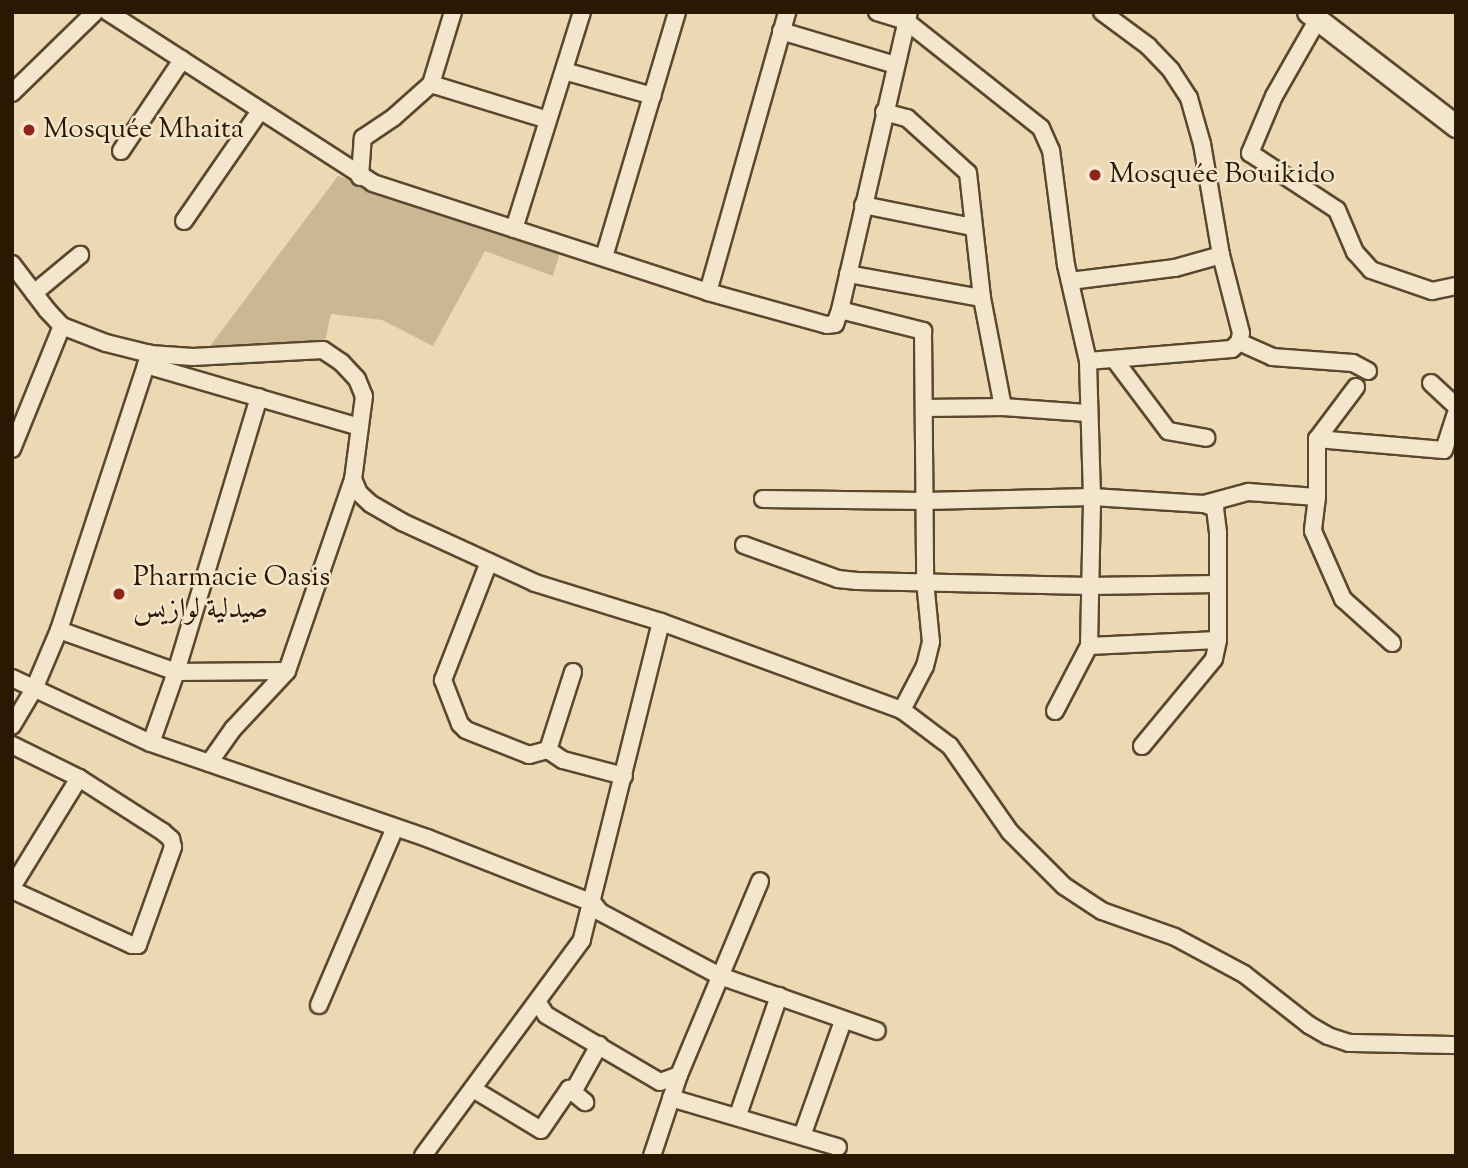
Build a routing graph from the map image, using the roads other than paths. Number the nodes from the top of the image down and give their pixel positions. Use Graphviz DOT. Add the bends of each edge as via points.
graph roads {
  1 [pos="94,12"];
  2 [pos="108,12"];
  3 [pos="441,12"];
  4 [pos="451,12"];
  5 [pos="582,12"];
  6 [pos="677,12"];
  7 [pos="787,12"];
  8 [pos="877,12"];
  9 [pos="1102,12"];
  10 [pos="1313,16"];
  11 [pos="908,17"];
  12 [pos="781,31"];
  13 [pos="182,61"];
  14 [pos="896,65"];
  15 [pos="564,71"];
  16 [pos="431,84"];
  17 [pos="12,93"];
  18 [pos="653,96"];
  19 [pos="260,111"];
  20 [pos="884,112"];
  21 [pos="548,120"];
  22 [pos="1456,125"];
  23 [pos="121,151"];
  24 [pos="360,177"];
  25 [pos="863,205"];
  26 [pos="184,221"];
  27 [pos="972,227"];
  28 [pos="514,229"];
  29 [pos="80,255"];
  30 [pos="1221,255"];
  31 [pos="604,257"];
  32 [pos="12,264"];
  33 [pos="848,274"];
  34 [pos="1070,281"];
  35 [pos="1456,286"];
  36 [pos="708,292"];
  37 [pos="34,293"];
  38 [pos="982,298"];
  39 [pos="840,310"];
  40 [pos="62,326"];
  41 [pos="1239,342"];
  42 [pos="148,359"];
  43 [pos="1114,359"];
  44 [pos="1087,362"];
  45 [pos="1368,371"];
  46 [pos="1431,383"];
  47 [pos="1356,387"];
  48 [pos="259,397"];
  49 [pos="1456,406"];
  50 [pos="1003,407"];
  51 [pos="925,408"];
  52 [pos="1087,413"];
  53 [pos="1456,414"];
  54 [pos="359,427"];
  55 [pos="1206,438"];
  56 [pos="1317,439"];
  57 [pos="12,449"];
  58 [pos="353,479"];
  59 [pos="1092,497"];
  60 [pos="1317,498"];
  61 [pos="763,499"];
  62 [pos="925,501"];
  63 [pos="1204,504"];
  64 [pos="744,545"];
  65 [pos="489,562"];
  66 [pos="925,581"];
  67 [pos="1217,584"];
  68 [pos="1090,586"];
  69 [pos="661,622"];
  70 [pos="59,630"];
  71 [pos="1218,640"];
  72 [pos="1391,643"];
  73 [pos="1089,646"];
  74 [pos="286,671"];
  75 [pos="176,672"];
  76 [pos="573,672"];
  77 [pos="12,678"];
  78 [pos="34,689"];
  79 [pos="902,710"];
  80 [pos="1055,711"];
  81 [pos="12,726"];
  82 [pos="151,743"];
  83 [pos="12,745"];
  84 [pos="1142,746"];
  85 [pos="548,750"];
  86 [pos="209,763"];
  87 [pos="624,776"];
  88 [pos="79,778"];
  89 [pos="395,828"];
  90 [pos="760,881"];
  91 [pos="12,888"];
  92 [pos="593,903"];
  93 [pos="720,976"];
  94 [pos="779,996"];
  95 [pos="538,1003"];
  96 [pos="319,1005"];
  97 [pos="843,1021"];
  98 [pos="877,1031"];
  99 [pos="599,1045"];
  100 [pos="1456,1045"];
  101 [pos="680,1075"];
  102 [pos="473,1089"];
  103 [pos="671,1098"];
  104 [pos="738,1115"];
  105 [pos="802,1136"];
  106 [pos="838,1147"];
  107 [pos="657,1154"];
  108 [pos="423,1156"];
  1 -- 17 [label="street"];
  2 -- 13 [label="street"];
  3 -- 4 [label="street"];
  4 -- 16 [label="street"];
  5 -- 15 [label="street"];
  6 -- 18 [label="street"];
  7 -- 12 [label="street"];
  8 -- 11 [label="street"];
  9 -- 30 [label="street" via="1147,46 1171,70 1189,98 1202,144"];
  10 -- 22 [label="street"];
  10 -- 35 [label="street" via="1250,153 1337,210 1355,252 1371,270 1432,291"];
  11 -- 14 [label="street"];
  11 -- 34 [label="street" via="1041,128 1051,150"];
  12 -- 14 [label="street"];
  12 -- 36 [label="street"];
  13 -- 19 [label="street"];
  13 -- 23 [label="street"];
  14 -- 20 [label="street"];
  15 -- 18 [label="street"];
  15 -- 21 [label="street"];
  16 -- 21 [label="street"];
  16 -- 24 [label="street" via="363,138"];
  18 -- 31 [label="street"];
  19 -- 24 [label="street"];
  19 -- 26 [label="street"];
  20 -- 25 [label="street"];
  20 -- 27 [label="street" via="907,118 968,173"];
  21 -- 28 [label="street"];
  24 -- 28 [label="street"];
  25 -- 27 [label="street"];
  25 -- 33 [label="street"];
  27 -- 38 [label="street"];
  28 -- 31 [label="street"];
  29 -- 37 [label="street"];
  30 -- 34 [label="street" via="1175,268"];
  30 -- 41 [label="street" via="1241,334"];
  31 -- 36 [label="street"];
  32 -- 37 [label="street"];
  33 -- 38 [label="street"];
  33 -- 39 [label="street"];
  34 -- 44 [label="street"];
  36 -- 39 [label="street" via="819,324 835,324"];
  37 -- 40 [label="street"];
  38 -- 50 [label="street"];
  39 -- 51 [label="street" via="923,331"];
  40 -- 42 [label="street"];
  40 -- 57 [label="street"];
  41 -- 43 [label="street" via="1232,349"];
  41 -- 45 [label="street" via="1272,357 1353,363"];
  42 -- 48 [label="street"];
  42 -- 54 [label="street" via="323,350 357,379 365,396"];
  42 -- 70 [label="street"];
  43 -- 44 [label="street"];
  43 -- 55 [label="street" via="1168,431"];
  44 -- 52 [label="street"];
  46 -- 49 [label="street"];
  47 -- 56 [label="street"];
  48 -- 54 [label="street"];
  48 -- 75 [label="street"];
  50 -- 51 [label="street"];
  50 -- 52 [label="street"];
  51 -- 62 [label="street"];
  52 -- 59 [label="street"];
  53 -- 56 [label="street" via="1444,450"];
  54 -- 58 [label="street"];
  56 -- 60 [label="street"];
  58 -- 65 [label="street" via="371,505"];
  58 -- 74 [label="street"];
  59 -- 62 [label="street"];
  59 -- 63 [label="street"];
  59 -- 68 [label="street"];
  60 -- 63 [label="street" via="1248,492"];
  60 -- 72 [label="street" via="1312,531 1343,599"];
  61 -- 62 [label="street"];
  62 -- 66 [label="street"];
  63 -- 67 [label="street" via="1217,512"];
  64 -- 66 [label="street" via="838,579"];
  65 -- 69 [label="street" via="536,583"];
  65 -- 85 [label="street" via="446,670 445,691 456,719 466,730 529,755"];
  66 -- 68 [label="street"];
  66 -- 79 [label="street" via="931,642 925,666"];
  67 -- 68 [label="street"];
  67 -- 71 [label="street"];
  68 -- 73 [label="street"];
  69 -- 79 [label="street"];
  69 -- 87 [label="street"];
  70 -- 75 [label="street"];
  70 -- 78 [label="street"];
  71 -- 73 [label="street"];
  71 -- 84 [label="street" via="1212,664"];
  73 -- 80 [label="street"];
  74 -- 75 [label="street"];
  74 -- 86 [label="street"];
  75 -- 82 [label="street"];
  76 -- 85 [label="street"];
  77 -- 78 [label="street"];
  78 -- 81 [label="street"];
  78 -- 82 [label="street"];
  79 -- 100 [label="street" via="950,746 1010,832 1064,886 1102,911 1175,937 1244,974 1309,1025 1338,1041"];
  82 -- 86 [label="street"];
  83 -- 88 [label="street"];
  85 -- 87 [label="street" via="563,760"];
  86 -- 89 [label="street"];
  87 -- 92 [label="street"];
  88 -- 91 [label="street"];
  88 -- 91 [label="street" via="171,839 172,854 142,939 132,945"];
  89 -- 92 [label="street"];
  89 -- 96 [label="street"];
  90 -- 93 [label="street"];
  92 -- 93 [label="street" via="600,912"];
  92 -- 95 [label="street" via="582,940"];
  93 -- 94 [label="street"];
  93 -- 101 [label="street"];
  94 -- 97 [label="street"];
  94 -- 104 [label="street"];
  95 -- 99 [label="street" via="546,1015"];
  95 -- 102 [label="street"];
  97 -- 98 [label="street"];
  97 -- 105 [label="street"];
  99 -- 101 [label="street" via="660,1082"];
  99 -- 102 [label="street" via="579,1097 569,1089 541,1130"];
  101 -- 103 [label="street"];
  102 -- 108 [label="street"];
  103 -- 104 [label="street"];
  103 -- 107 [label="street"];
  104 -- 105 [label="street"];
  105 -- 106 [label="street"];
}
